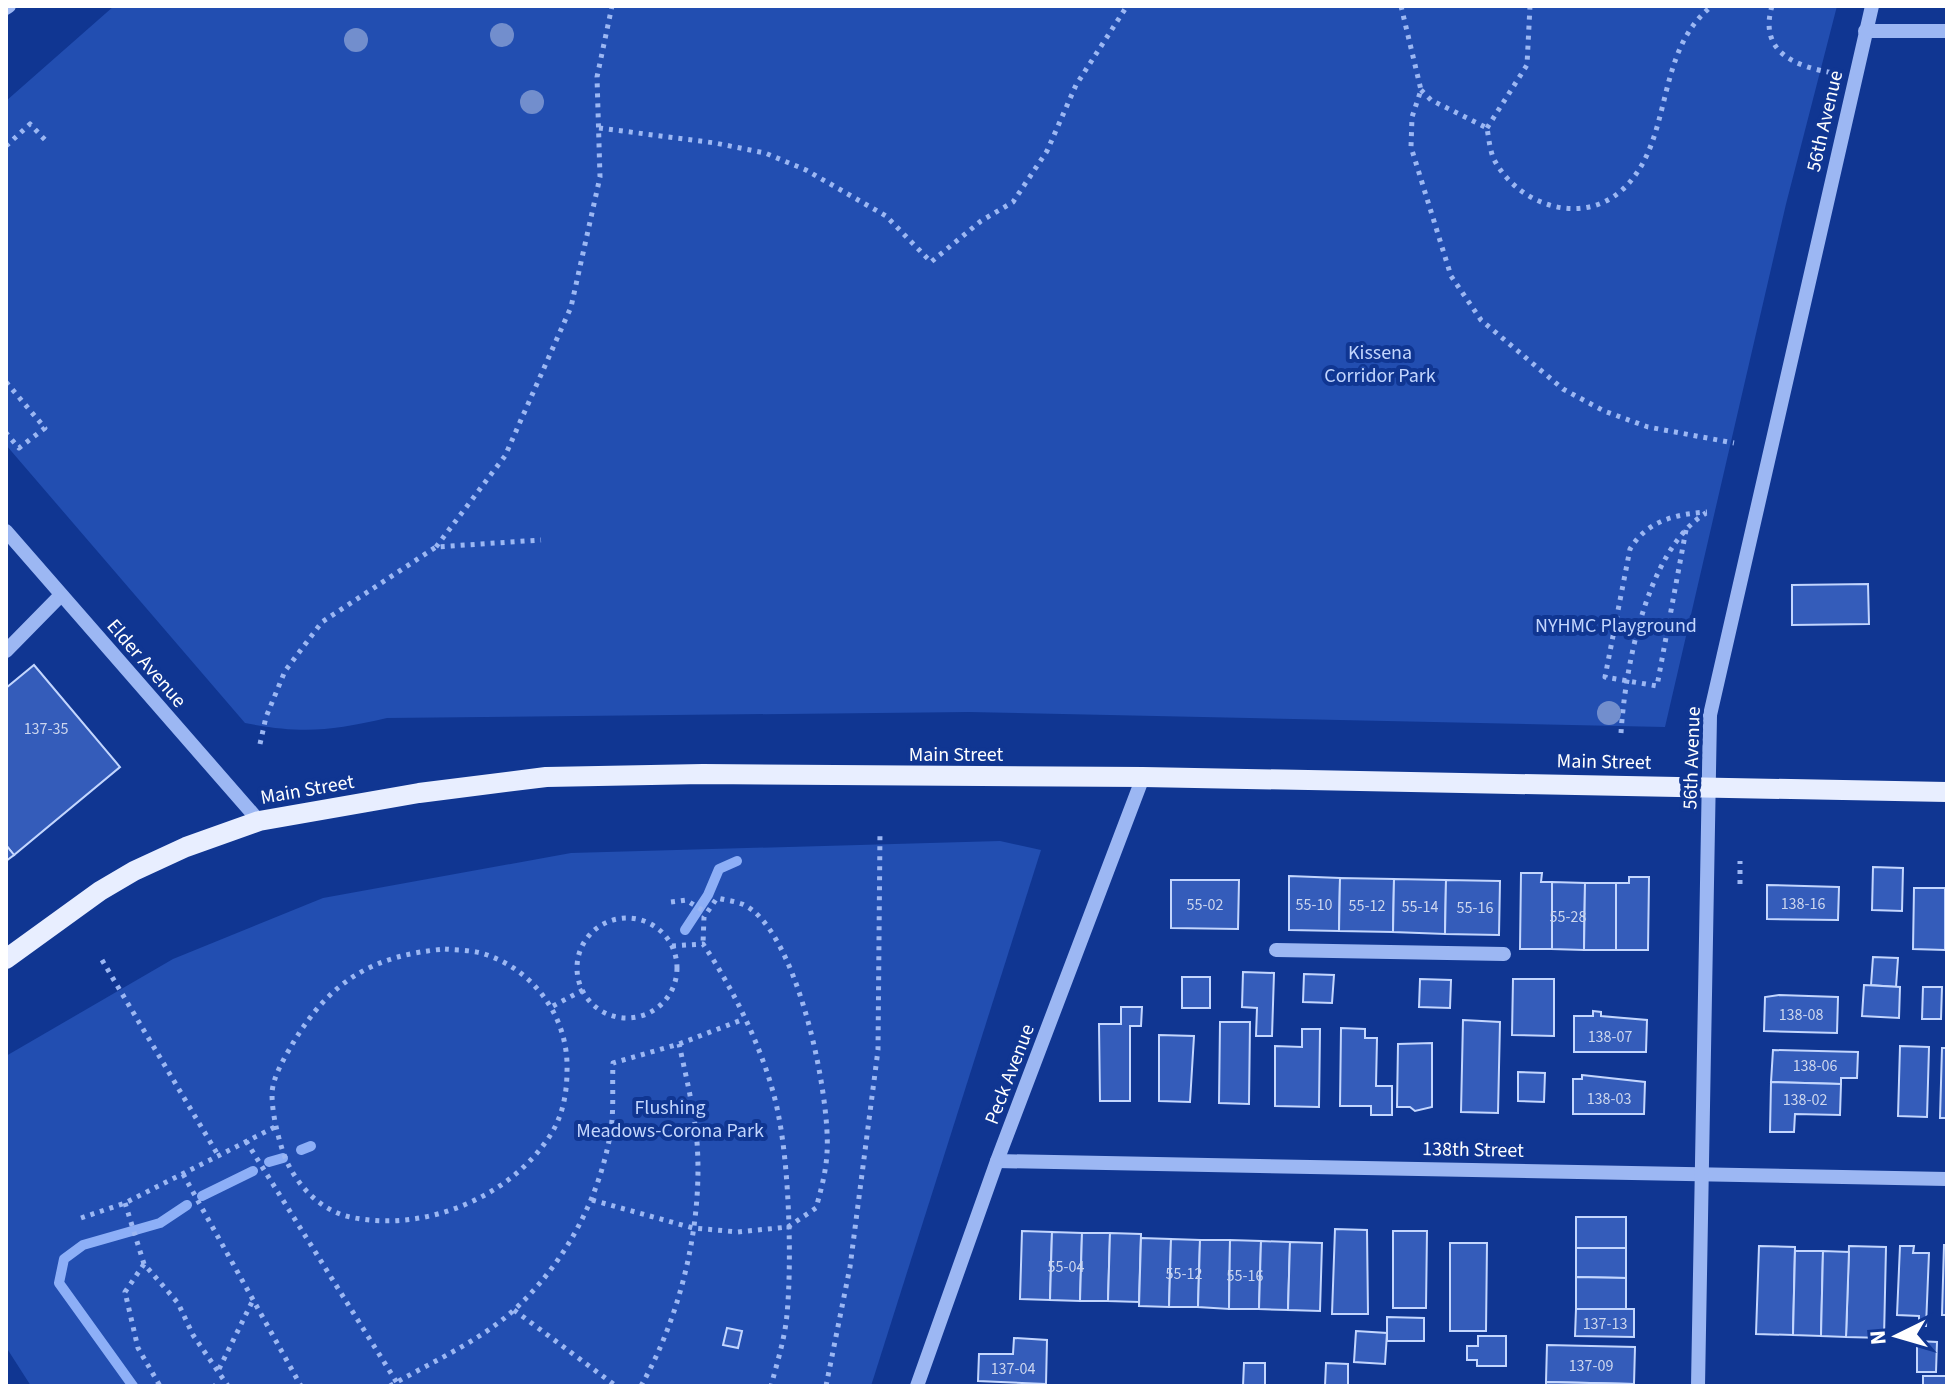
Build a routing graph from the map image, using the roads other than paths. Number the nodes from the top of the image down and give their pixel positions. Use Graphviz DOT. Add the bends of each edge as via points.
graph roads {
  1 [pos="1872,6"];
  2 [pos="1865,31"];
  3 [pos="1947,31"];
  4 [pos="6,531"];
  5 [pos="61,595"];
  6 [pos="6,651"];
  7 [pos="1143,777"];
  8 [pos="1709,787"];
  9 [pos="1947,792"];
  10 [pos="259,821"];
  11 [pos="1276,950"];
  12 [pos="1504,954"];
  13 [pos="6,959"];
  14 [pos="997,1161"];
  15 [pos="1702,1174"];
  16 [pos="1947,1179"];
  17 [pos="917,1386"];
  18 [pos="1698,1386"];
  1 -- 2 [label="street, 56th Avenue"];
  2 -- 3 [label="street"];
  2 -- 8 [label="street, 56th Avenue" via="1710,715"];
  4 -- 5 [label="street, Elder Avenue"];
  5 -- 6 [label="street"];
  5 -- 10 [label="street, Elder Avenue"];
  7 -- 8 [label="main road, Main Street"];
  7 -- 10 [label="main road, Main Street" via="599,774 419,793"];
  7 -- 14 [label="street, Peck Avenue"];
  8 -- 9 [label="main road, Main Street"];
  8 -- 15 [label="street, 56th Avenue"];
  10 -- 13 [label="main road, Main Street" via="134,871"];
  11 -- 12 [label="street"];
  14 -- 15 [label="street, 138th Street"];
  14 -- 17 [label="street, Peck Avenue"];
  15 -- 16 [label="street, 138th Street"];
  15 -- 18 [label="street, 56th Avenue"];
}
